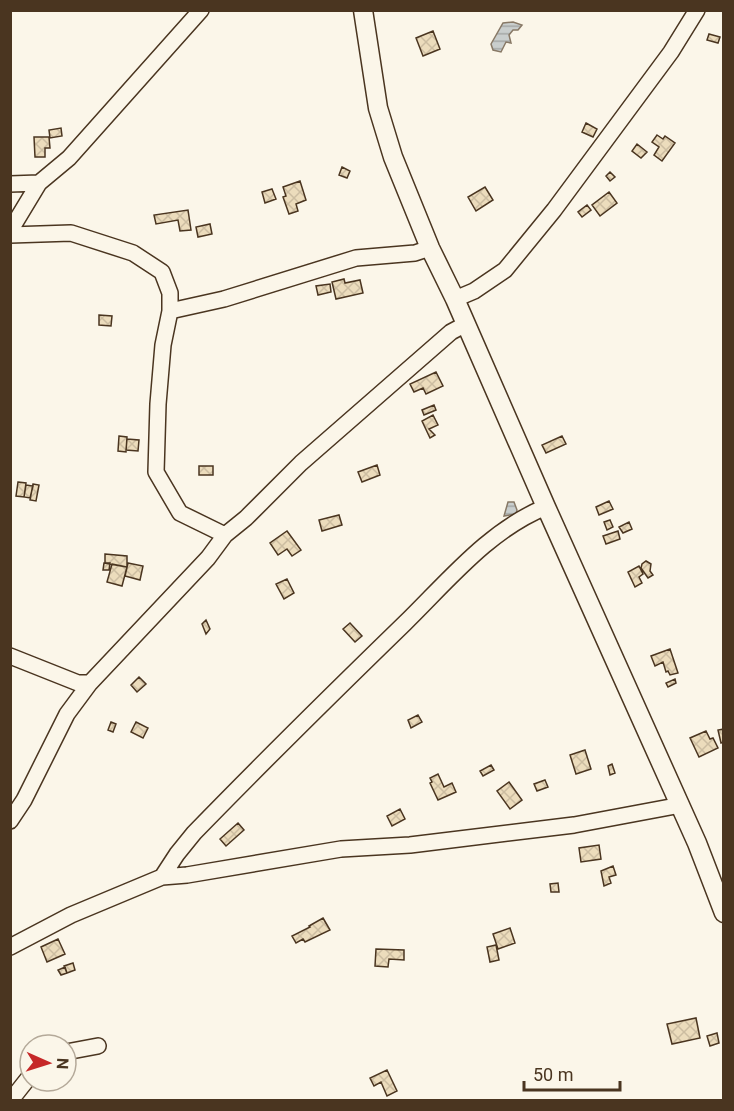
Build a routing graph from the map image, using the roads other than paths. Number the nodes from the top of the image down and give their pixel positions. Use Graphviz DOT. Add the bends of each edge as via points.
graph roads {
  1 [pos="201,10"];
  2 [pos="363,10"];
  3 [pos="697,10"];
  4 [pos="39,183"];
  5 [pos="10,184"];
  6 [pos="10,233"];
  7 [pos="430,249"];
  8 [pos="455,299"];
  9 [pos="170,311"];
  10 [pos="466,324"];
  11 [pos="546,507"];
  12 [pos="225,535"];
  13 [pos="10,656"];
  14 [pos="90,683"];
  15 [pos="681,806"];
  16 [pos="10,821"];
  17 [pos="162,877"];
  18 [pos="723,913"];
  19 [pos="10,947"];
  20 [pos="98,1046"];
  21 [pos="78,1050"];
  1 -- 4 [label="street" via="69,158"];
  2 -- 7 [label="main road" via="378,108"];
  3 -- 8 [label="street" via="671,52 505,270"];
  4 -- 5 [label="street"];
  4 -- 6 [label="street"];
  6 -- 9 [label="street" via="71,233 133,253 162,272 170,293"];
  7 -- 8 [label="main road"];
  7 -- 9 [label="street" via="356,258 224,299"];
  8 -- 10 [label="main road"];
  9 -- 12 [label="street" via="163,345 156,472 180,513"];
  10 -- 11 [label="main road"];
  10 -- 12 [label="street" via="451,332 301,463"];
  11 -- 15 [label="main road"];
  11 -- 17 [label="street" via="528,514 484,547 447,582 194,832"];
  12 -- 14 [label="street"];
  13 -- 14 [label="street" via="78,683"];
  14 -- 16 [label="street" via="67,714"];
  15 -- 17 [label="street" via="574,825 410,845 341,849"];
  15 -- 18 [label="main road"];
  17 -- 19 [label="street" via="71,915"];
  20 -- 21 [label="street"];
}
